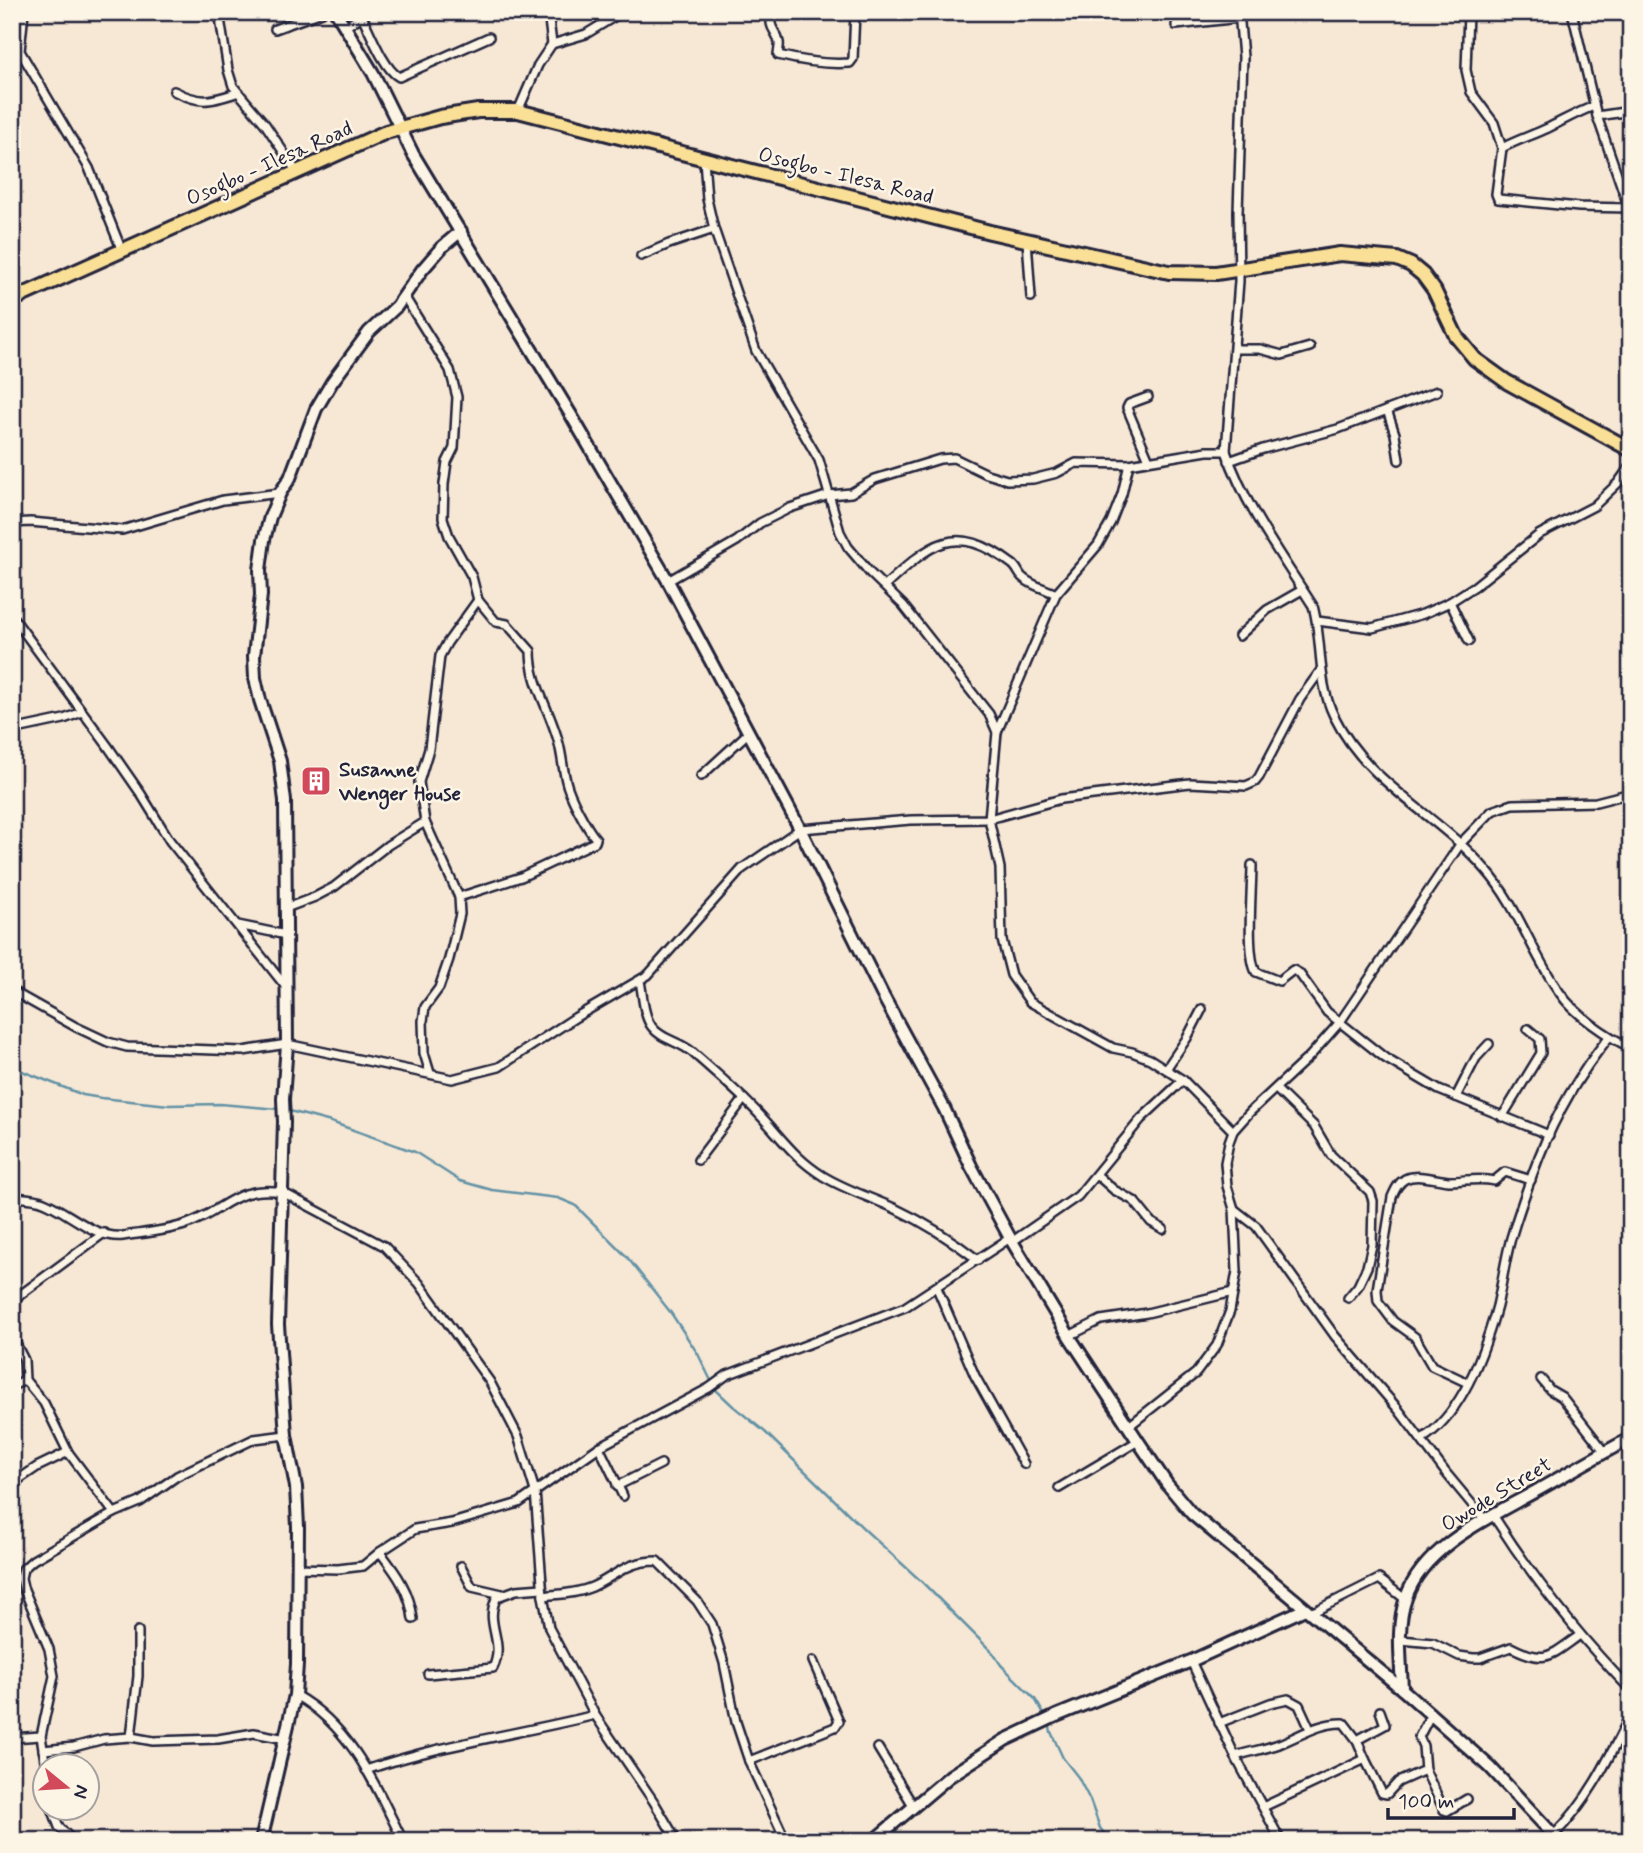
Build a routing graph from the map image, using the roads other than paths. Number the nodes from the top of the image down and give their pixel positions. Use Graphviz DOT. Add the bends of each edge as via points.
graph roads {
  1 [pos="24,12"];
  2 [pos="219,12"];
  3 [pos="322,12"];
  4 [pos="336,12"];
  5 [pos="548,12"];
  6 [pos="622,12"];
  7 [pos="773,12"];
  8 [pos="855,12"];
  9 [pos="1468,12"];
  10 [pos="1572,12"];
  11 [pos="365,14"];
  12 [pos="1240,15"];
  13 [pos="1176,25"];
  14 [pos="345,27"];
  15 [pos="275,29"];
  16 [pos="489,37"];
  17 [pos="552,44"];
  18 [pos="20,51"];
  19 [pos="12,55"];
  20 [pos="388,66"];
  21 [pos="373,73"];
  22 [pos="174,91"];
  23 [pos="236,93"];
  24 [pos="1594,106"];
  25 [pos="518,111"];
  26 [pos="1631,111"];
  27 [pos="1597,116"];
  28 [pos="401,127"];
  29 [pos="1502,148"];
  30 [pos="704,159"];
  31 [pos="296,171"];
  32 [pos="1630,210"];
  33 [pos="714,229"];
  34 [pos="461,231"];
  35 [pos="1027,239"];
  36 [pos="122,251"];
  37 [pos="641,256"];
  38 [pos="1238,270"];
  39 [pos="404,296"];
  40 [pos="1031,297"];
  41 [pos="12,300"];
  42 [pos="1310,347"];
  43 [pos="1235,349"];
  44 [pos="1437,391"];
  45 [pos="1148,397"];
  46 [pos="1387,410"];
  47 [pos="1631,450"];
  48 [pos="1226,451"];
  49 [pos="1149,460"];
  50 [pos="1399,460"];
  51 [pos="1229,461"];
  52 [pos="1129,464"];
  53 [pos="1631,465"];
  54 [pos="280,493"];
  55 [pos="829,495"];
  56 [pos="12,523"];
  57 [pos="667,581"];
  58 [pos="885,586"];
  59 [pos="1302,590"];
  60 [pos="1056,594"];
  61 [pos="478,600"];
  62 [pos="1450,602"];
  63 [pos="12,616"];
  64 [pos="1317,621"];
  65 [pos="1239,636"];
  66 [pos="1469,641"];
  67 [pos="1321,670"];
  68 [pos="82,712"];
  69 [pos="12,730"];
  70 [pos="998,732"];
  71 [pos="748,733"];
  72 [pos="701,776"];
  73 [pos="1631,793"];
  74 [pos="989,819"];
  75 [pos="425,822"];
  76 [pos="800,829"];
  77 [pos="1461,843"];
  78 [pos="1252,865"];
  79 [pos="459,897"];
  80 [pos="286,908"];
  81 [pos="237,925"];
  82 [pos="286,935"];
  83 [pos="640,981"];
  84 [pos="287,988"];
  85 [pos="12,991"];
  86 [pos="1202,1009"];
  87 [pos="1340,1022"];
  88 [pos="1528,1029"];
  89 [pos="1609,1037"];
  90 [pos="287,1044"];
  91 [pos="1489,1044"];
  92 [pos="1631,1048"];
  93 [pos="1166,1069"];
  94 [pos="430,1073"];
  95 [pos="1183,1080"];
  96 [pos="1276,1089"];
  97 [pos="1456,1097"];
  98 [pos="744,1099"];
  99 [pos="1502,1117"];
  100 [pos="1233,1131"];
  101 [pos="1549,1135"];
  102 [pos="698,1160"];
  103 [pos="1097,1174"];
  104 [pos="1531,1180"];
  105 [pos="282,1192"];
  106 [pos="12,1197"];
  107 [pos="1234,1209"];
  108 [pos="1163,1228"];
  109 [pos="104,1233"];
  110 [pos="1012,1240"];
  111 [pos="978,1260"];
  112 [pos="937,1288"];
  113 [pos="1233,1292"];
  114 [pos="1348,1298"];
  115 [pos="12,1301"];
  116 [pos="12,1336"];
  117 [pos="1069,1336"];
  118 [pos="1541,1379"];
  119 [pos="25,1380"];
  120 [pos="1468,1382"];
  121 [pos="12,1386"];
  122 [pos="1129,1426"];
  123 [pos="286,1435"];
  124 [pos="1631,1438"];
  125 [pos="1422,1439"];
  126 [pos="1138,1441"];
  127 [pos="599,1447"];
  128 [pos="68,1452"];
  129 [pos="1605,1452"];
  130 [pos="661,1464"];
  131 [pos="1024,1464"];
  132 [pos="12,1484"];
  133 [pos="617,1486"];
  134 [pos="1059,1488"];
  135 [pos="535,1491"];
  136 [pos="623,1496"];
  137 [pos="114,1513"];
  138 [pos="1489,1517"];
  139 [pos="380,1552"];
  140 [pos="461,1566"];
  141 [pos="297,1568"];
  142 [pos="542,1592"];
  143 [pos="502,1594"];
  144 [pos="1405,1599"];
  145 [pos="1308,1611"];
  146 [pos="413,1619"];
  147 [pos="138,1631"];
  148 [pos="1580,1635"];
  149 [pos="1401,1640"];
  150 [pos="813,1661"];
  151 [pos="1191,1661"];
  152 [pos="428,1674"];
  153 [pos="1402,1689"];
  154 [pos="1631,1690"];
  155 [pos="295,1695"];
  156 [pos="1380,1711"];
  157 [pos="1431,1714"];
  158 [pos="1631,1714"];
  159 [pos="595,1715"];
  160 [pos="1219,1723"];
  161 [pos="1310,1729"];
  162 [pos="41,1736"];
  163 [pos="131,1737"];
  164 [pos="12,1738"];
  165 [pos="286,1739"];
  166 [pos="1357,1740"];
  167 [pos="878,1748"];
  168 [pos="43,1750"];
  169 [pos="1235,1756"];
  170 [pos="1365,1759"];
  171 [pos="749,1761"];
  172 [pos="366,1770"];
  173 [pos="1425,1770"];
  174 [pos="1467,1799"];
  175 [pos="914,1807"];
  176 [pos="1262,1807"];
  177 [pos="57,1822"];
  178 [pos="1557,1838"];
  179 [pos="73,1841"];
  180 [pos="261,1841"];
  181 [pos="403,1841"];
  182 [pos="677,1841"];
  183 [pos="786,1841"];
  184 [pos="873,1841"];
  185 [pos="1281,1841"];
  1 -- 18 [label="street"];
  2 -- 23 [label="street"];
  3 -- 15 [label="street"];
  4 -- 14 [label="main road"];
  5 -- 17 [label="street"];
  6 -- 17 [label="street" via="586,34"];
  7 -- 8 [label="street" via="771,30 779,41 778,55 837,64 853,59"];
  9 -- 29 [label="street" via="1466,70 1471,92 1494,123"];
  10 -- 24 [label="street"];
  11 -- 14 [label="street"];
  11 -- 20 [label="street"];
  12 -- 13 [label="street"];
  12 -- 38 [label="street"];
  14 -- 21 [label="main road"];
  16 -- 20 [label="street" via="399,77"];
  17 -- 25 [label="street"];
  18 -- 19 [label="street"];
  18 -- 36 [label="street" via="89,168"];
  20 -- 21 [label="street"];
  21 -- 28 [label="main road"];
  22 -- 23 [label="street" via="207,102"];
  23 -- 31 [label="street" via="265,124"];
  24 -- 27 [label="street"];
  24 -- 29 [label="street"];
  25 -- 28 [label="main road, Osogbo - Ilesa Road" via="478,111"];
  25 -- 30 [label="main road, Osogbo - Ilesa Road"];
  26 -- 27 [label="street"];
  27 -- 32 [label="street"];
  28 -- 31 [label="main road, Osogbo - Ilesa Road"];
  28 -- 34 [label="main road"];
  29 -- 32 [label="street" via="1498,199"];
  30 -- 33 [label="street"];
  30 -- 35 [label="main road, Osogbo - Ilesa Road"];
  31 -- 36 [label="main road, Osogbo - Ilesa Road"];
  33 -- 37 [label="street"];
  33 -- 55 [label="street" via="756,351 819,460"];
  34 -- 39 [label="main road" via="442,247"];
  34 -- 57 [label="main road"];
  35 -- 38 [label="main road, Osogbo - Ilesa Road" via="1169,272"];
  35 -- 40 [label="street"];
  36 -- 41 [label="main road, Osogbo - Ilesa Road"];
  38 -- 43 [label="street"];
  38 -- 47 [label="main road, Osogbo - Ilesa Road" via="1340,254 1411,265 1434,290 1456,336 1475,359"];
  39 -- 54 [label="main road" via="369,332 327,391"];
  39 -- 61 [label="street" via="454,380 457,415 444,484 443,519 472,577"];
  42 -- 43 [label="street" via="1282,355"];
  43 -- 48 [label="street"];
  44 -- 46 [label="street"];
  45 -- 49 [label="street" via="1127,408"];
  46 -- 50 [label="street"];
  46 -- 51 [label="street"];
  48 -- 49 [label="street"];
  48 -- 51 [label="street"];
  49 -- 52 [label="street"];
  51 -- 59 [label="street"];
  52 -- 55 [label="street" via="1076,463 1033,479 1007,480 954,458 940,459 875,479 851,493"];
  52 -- 60 [label="street" via="1111,522 1098,545"];
  53 -- 62 [label="street" via="1594,506 1541,534"];
  54 -- 56 [label="street" via="223,500 122,530"];
  54 -- 80 [label="main road" via="264,540 254,656 260,700 280,761"];
  55 -- 57 [label="street" via="760,523"];
  55 -- 58 [label="street" via="848,547"];
  57 -- 71 [label="main road"];
  58 -- 60 [label="street" via="933,546 958,539 979,542 1011,563 1021,576"];
  58 -- 70 [label="street" via="989,714"];
  59 -- 64 [label="street"];
  59 -- 65 [label="street" via="1267,610"];
  60 -- 70 [label="street"];
  61 -- 75 [label="street" via="440,656 429,749 419,782"];
  61 -- 79 [label="street" via="531,651 538,693 559,743 566,785 596,839 521,877"];
  62 -- 64 [label="street" via="1372,628"];
  62 -- 66 [label="street"];
  63 -- 68 [label="street"];
  64 -- 67 [label="street"];
  67 -- 74 [label="street" via="1300,699 1259,777 1246,786 1190,783 1061,799"];
  67 -- 77 [label="street" via="1334,716 1375,774"];
  68 -- 69 [label="street"];
  68 -- 81 [label="street" via="170,841"];
  70 -- 74 [label="street"];
  71 -- 72 [label="street"];
  71 -- 76 [label="main road"];
  73 -- 77 [label="street" via="1596,802 1512,804 1492,811"];
  74 -- 76 [label="street"];
  74 -- 93 [label="street" via="1000,868 1002,940 1006,961 1019,986 1045,1012 1113,1048"];
  75 -- 79 [label="street"];
  75 -- 80 [label="street" via="334,887"];
  76 -- 83 [label="street" via="742,869"];
  76 -- 110 [label="main road"];
  77 -- 87 [label="street"];
  77 -- 89 [label="street" via="1508,901 1560,994"];
  78 -- 87 [label="street" via="1255,969 1279,981 1293,970 1299,973 1327,1012"];
  79 -- 94 [label="street" via="460,914 449,960 439,988 425,1007 424,1053"];
  80 -- 82 [label="main road"];
  81 -- 82 [label="street"];
  81 -- 84 [label="street"];
  82 -- 84 [label="main road"];
  83 -- 94 [label="street" via="499,1068 452,1079"];
  83 -- 98 [label="street" via="650,1025 662,1037 687,1048"];
  84 -- 90 [label="main road"];
  85 -- 90 [label="street" via="76,1027 127,1047 243,1051"];
  86 -- 93 [label="street"];
  87 -- 96 [label="street"];
  87 -- 97 [label="street" via="1385,1058"];
  88 -- 99 [label="street" via="1540,1038 1541,1052"];
  89 -- 92 [label="street"];
  89 -- 101 [label="street"];
  90 -- 94 [label="street"];
  90 -- 105 [label="main road"];
  91 -- 97 [label="street" via="1476,1058"];
  93 -- 95 [label="street"];
  95 -- 100 [label="street"];
  95 -- 103 [label="street" via="1141,1119"];
  96 -- 100 [label="street"];
  96 -- 114 [label="street" via="1314,1126 1331,1154 1373,1200 1367,1267"];
  97 -- 99 [label="street"];
  98 -- 102 [label="street"];
  98 -- 111 [label="street" via="806,1164 843,1187 941,1232"];
  99 -- 101 [label="street"];
  100 -- 107 [label="street" via="1226,1163"];
  101 -- 104 [label="street"];
  103 -- 108 [label="street"];
  103 -- 110 [label="street" via="1079,1196"];
  104 -- 120 [label="street" via="1496,1308"];
  104 -- 120 [label="street" via="1505,1172 1494,1181 1416,1177 1399,1184 1392,1197 1378,1301 1393,1321 1415,1337 1432,1366"];
  105 -- 109 [label="street" via="263,1189 234,1197 177,1228 121,1236"];
  105 -- 123 [label="main road" via="278,1325"];
  105 -- 135 [label="street" via="384,1246 419,1283 490,1382 517,1436"];
  106 -- 109 [label="street" via="42,1200"];
  107 -- 113 [label="street" via="1237,1272"];
  107 -- 125 [label="street" via="1256,1226 1339,1340"];
  109 -- 115 [label="street"];
  110 -- 111 [label="street"];
  110 -- 117 [label="main road"];
  111 -- 112 [label="street"];
  112 -- 127 [label="street" via="905,1307 726,1375"];
  112 -- 131 [label="street" via="975,1376"];
  113 -- 117 [label="street" via="1101,1320"];
  113 -- 122 [label="street" via="1223,1329 1206,1361 1182,1386"];
  116 -- 119 [label="street" via="24,1360"];
  117 -- 122 [label="main road"];
  118 -- 129 [label="street" via="1562,1397"];
  119 -- 121 [label="street"];
  119 -- 128 [label="street" via="44,1403"];
  120 -- 125 [label="street" via="1451,1412"];
  122 -- 126 [label="main road"];
  123 -- 137 [label="street" via="254,1439 226,1451"];
  123 -- 141 [label="main road" via="296,1487"];
  124 -- 129 [label="main road, Owode Street"];
  125 -- 138 [label="street" via="1446,1473"];
  126 -- 134 [label="street"];
  126 -- 145 [label="main road" via="1192,1514"];
  127 -- 133 [label="street"];
  127 -- 135 [label="street"];
  128 -- 132 [label="street"];
  128 -- 137 [label="street"];
  129 -- 138 [label="main road, Owode Street"];
  130 -- 133 [label="street"];
  133 -- 136 [label="street"];
  135 -- 139 [label="street" via="519,1503 476,1517 415,1529"];
  135 -- 142 [label="street"];
  137 -- 162 [label="street" via="23,1569 23,1587 42,1628 54,1676"];
  138 -- 144 [label="main road, Owode Street" via="1432,1558 1415,1577"];
  138 -- 148 [label="street"];
  139 -- 141 [label="street" via="363,1566"];
  139 -- 146 [label="street" via="401,1579"];
  140 -- 143 [label="street" via="472,1587"];
  141 -- 155 [label="main road"];
  142 -- 143 [label="street"];
  142 -- 159 [label="street" via="549,1628"];
  142 -- 171 [label="street" via="575,1593 631,1565 657,1561 697,1601 712,1624"];
  143 -- 152 [label="street" via="492,1614 498,1641 493,1668"];
  144 -- 145 [label="street" via="1379,1579"];
  144 -- 149 [label="main road, Owode Street"];
  145 -- 151 [label="main road"];
  145 -- 153 [label="main road"];
  147 -- 163 [label="street"];
  148 -- 149 [label="street" via="1550,1656 1531,1657 1511,1647 1480,1658 1459,1656 1433,1643"];
  148 -- 154 [label="street"];
  149 -- 153 [label="main road, Owode Street"];
  150 -- 171 [label="street" via="838,1724"];
  151 -- 160 [label="street"];
  151 -- 175 [label="main road" via="1039,1724 976,1758"];
  153 -- 157 [label="main road"];
  155 -- 165 [label="main road"];
  155 -- 172 [label="street" via="330,1720"];
  156 -- 166 [label="street" via="1385,1725"];
  157 -- 173 [label="street" via="1419,1737"];
  157 -- 178 [label="main road" via="1490,1767"];
  158 -- 178 [label="street" via="1591,1792"];
  159 -- 172 [label="street" via="410,1755"];
  159 -- 182 [label="street"];
  160 -- 161 [label="street" via="1288,1699 1299,1705"];
  160 -- 169 [label="street"];
  161 -- 166 [label="street" via="1344,1723"];
  161 -- 169 [label="street" via="1279,1744"];
  162 -- 164 [label="street"];
  162 -- 168 [label="street"];
  163 -- 165 [label="street" via="218,1739 254,1733"];
  163 -- 168 [label="street"];
  165 -- 180 [label="main road"];
  166 -- 170 [label="street"];
  167 -- 175 [label="street"];
  169 -- 176 [label="street"];
  170 -- 173 [label="street" via="1382,1793 1387,1794 1398,1782"];
  170 -- 176 [label="street"];
  171 -- 183 [label="street"];
  172 -- 181 [label="street"];
  173 -- 174 [label="street" via="1444,1810"];
  175 -- 184 [label="main road"];
  176 -- 185 [label="street"];
  177 -- 179 [label="street"];
}
